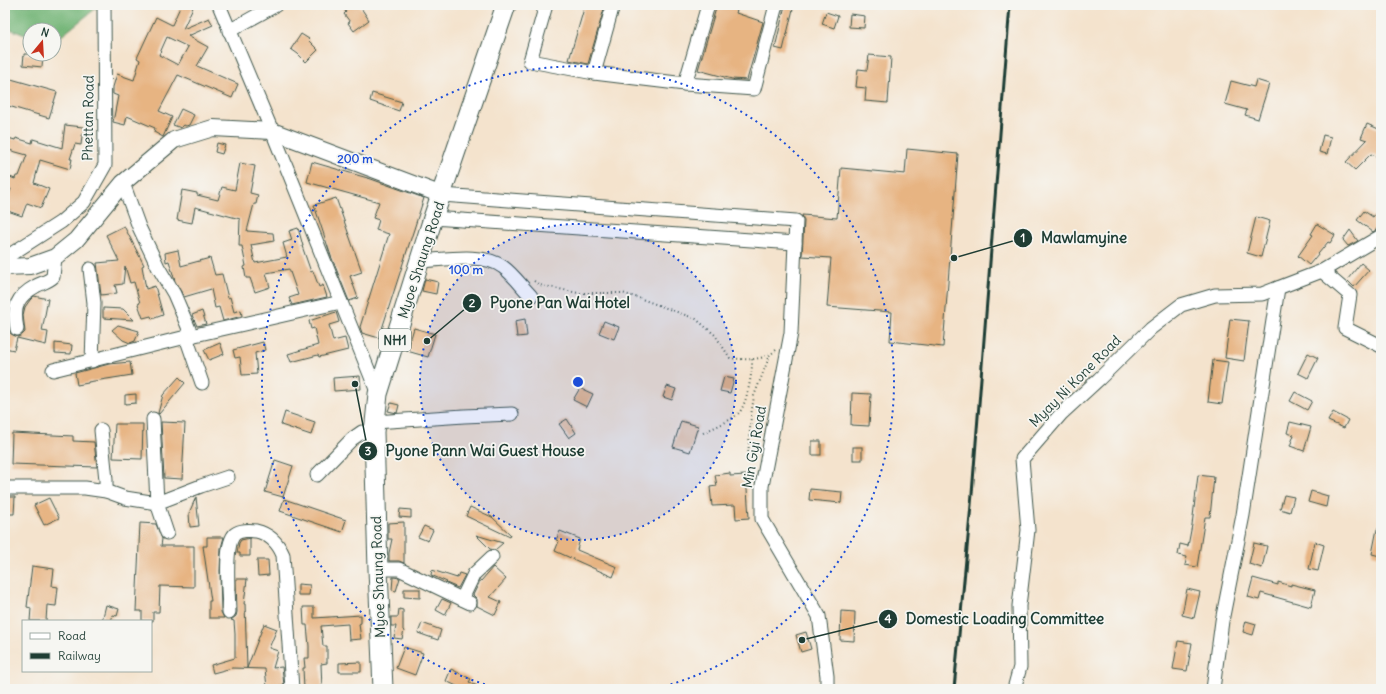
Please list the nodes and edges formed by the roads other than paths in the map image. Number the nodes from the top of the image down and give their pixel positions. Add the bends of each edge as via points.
1 (104, 5) edge
2 (219, 5) edge
3 (276, 5) edge
4 (506, 5) edge
5 (546, 5) edge
6 (613, 5) edge
7 (708, 5) edge
8 (776, 5) edge
9 (229, 31) junction
10 (594, 73) junction
11 (685, 84) junction
12 (272, 131) junction
13 (123, 183) junction
14 (442, 195) junction
15 (433, 218) junction
16 (1381, 236) edge
17 (795, 243) junction
18 (55, 256) junction
19 (5, 258) edge
20 (420, 261) junction
21 (5, 267) edge
22 (90, 269) dead end
23 (1322, 271) junction
24 (1278, 288) junction
25 (531, 296) dead end
26 (341, 302) junction
27 (17, 329) dead end
28 (189, 337) junction
29 (1381, 346) edge
30 (92, 361) junction
31 (53, 370) dead end
32 (202, 383) dead end
33 (378, 394) junction
34 (512, 414) dead end
35 (153, 419) dead end
36 (375, 427) junction
37 (101, 430) dead end
38 (317, 475) dead end
39 (228, 477) dead end
40 (5, 488) edge
41 (106, 491) junction
42 (157, 503) junction
43 (167, 533) dead end
44 (492, 557) dead end
45 (378, 569) junction
46 (229, 612) dead end
47 (292, 689) edge
48 (383, 689) edge
49 (827, 689) edge
50 (1014, 689) edge
51 (1213, 689) edge

1 - 19 street, Phettan Road via 105,165 84,202 61,222
2 - 9 street
3 - 9 street
4 - 14 highway, Myoe Shaung Road / NH1
5 - 10 street via 530,61
6 - 10 street
7 - 11 street
8 - 11 street via 754,89
9 - 12 street
10 - 11 street
12 - 13 main road via 213,128 174,140
12 - 14 main road
12 - 26 street
13 - 18 main road via 76,240
13 - 28 street via 139,227 174,294
14 - 15 highway, Myoe Shaung Road / NH1
14 - 17 street, Min Gyi Road via 796,220
15 - 17 street
15 - 20 highway, Myoe Shaung Road / NH1
16 - 23 street, Myay Ni Kone Road
17 - 49 street, Min Gyi Road via 791,333 762,486 762,519 819,616 828,676
18 - 21 main road via 30,266
18 - 27 street via 53,276 27,292 17,302
20 - 25 street via 472,258 490,260 503,267
20 - 33 highway, Myoe Shaung Road / NH1
22 - 30 street via 94,303
23 - 24 street, Myay Ni Kone Road
23 - 29 street via 1350,295 1345,328
24 - 50 street, Myay Ni Kone Road via 1262,294 1215,295 1181,304 1151,328 1061,414 1022,459 1028,530 1019,606 1020,667
24 - 51 street
26 - 28 street
26 - 33 street
28 - 30 street
28 - 32 street
30 - 31 street
33 - 36 highway, Myoe Shaung Road / NH1
34 - 36 street via 464,416
35 - 42 street
36 - 38 street via 352,439
36 - 45 highway, Myoe Shaung Road / NH1
37 - 41 street
39 - 42 street
40 - 41 street via 85,488
41 - 42 street via 125,498
42 - 43 street
44 - 45 street via 474,574 466,601 399,569
45 - 48 highway, Myoe Shaung Road / NH1
46 - 47 street via 228,563 232,540 239,532 256,531 275,542 283,554

